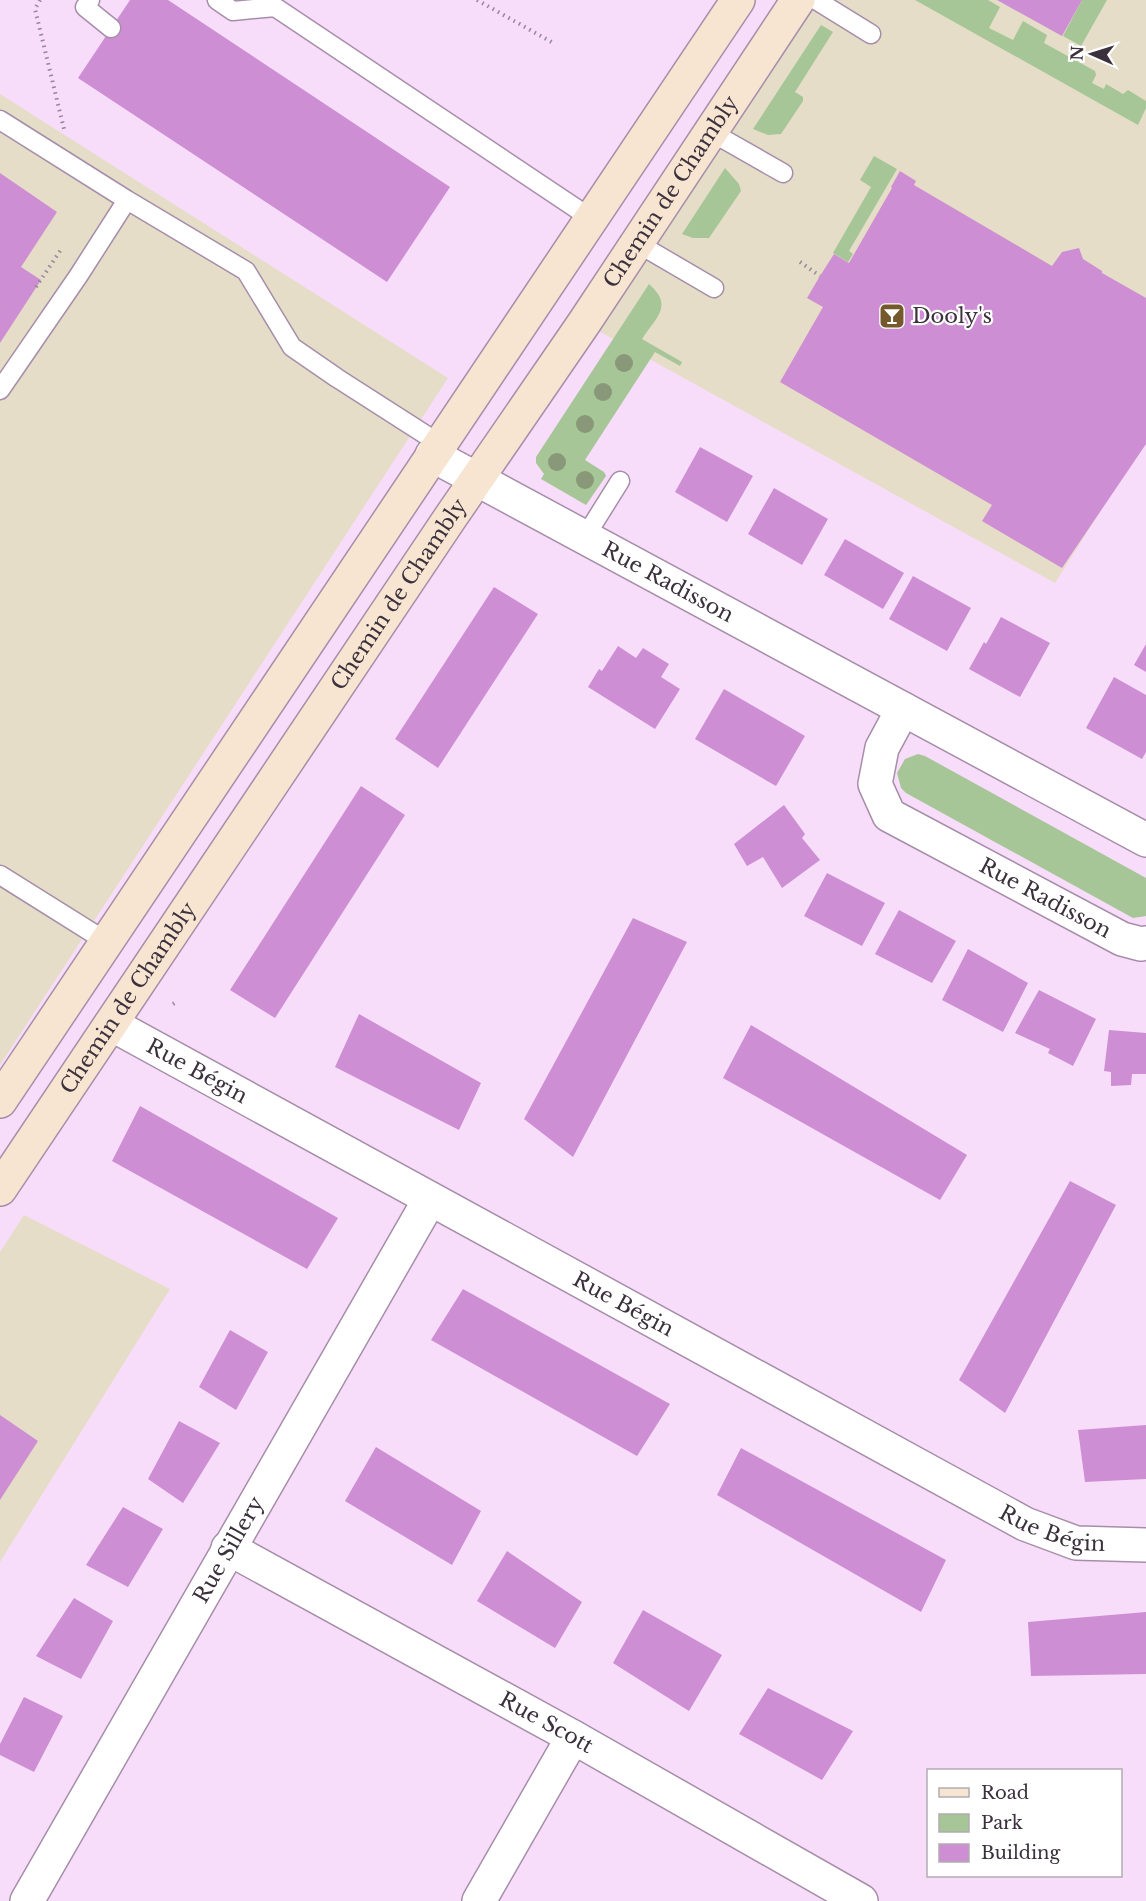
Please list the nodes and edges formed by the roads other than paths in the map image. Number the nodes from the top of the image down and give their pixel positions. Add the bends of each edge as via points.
1 (90, 0) edge
2 (217, 0) edge
3 (738, 0) edge
4 (798, 0) edge
5 (816, 0) edge
6 (277, 4) edge
7 (111, 28) dead end
8 (871, 34) dead end
9 (0, 120) edge
10 (711, 132) junction
11 (783, 173) dead end
12 (127, 200) junction
13 (592, 219) junction
14 (637, 243) junction
15 (714, 288) dead end
16 (0, 390) edge
17 (436, 449) junction
18 (477, 479) junction
19 (620, 481) dead end
20 (585, 537) junction
21 (903, 709) junction
22 (1146, 840) edge
23 (0, 875) edge
24 (107, 942) junction
25 (1146, 943) edge
26 (111, 1024) junction
27 (0, 1101) edge
28 (0, 1189) edge
29 (430, 1199) junction
30 (1146, 1545) edge
31 (228, 1548) junction
32 (573, 1737) junction
33 (27, 1901) edge
34 (479, 1901) edge
35 (861, 1901) edge

1 - 7 lane via 85,7
2 - 6 lane via 233,11
3 - 13 main road
4 - 10 main road, Chemin de Chambly
5 - 8 lane
6 - 13 lane
9 - 12 lane
10 - 11 lane
10 - 14 main road, Chemin de Chambly
12 - 16 lane
12 - 17 lane via 246,271 292,347
13 - 17 main road
14 - 15 lane
14 - 18 main road, Chemin de Chambly
17 - 18 street, Rue Radisson
17 - 24 main road
18 - 20 street, Rue Radisson
18 - 26 main road, Chemin de Chambly
19 - 20 lane
20 - 21 street, Rue Radisson
21 - 22 street, Rue Radisson
21 - 25 street, Rue Radisson via 882,748 875,784 889,815 1122,939
23 - 24 lane
24 - 27 main road
26 - 28 main road, Chemin de Chambly
26 - 29 street, Rue Bégin
29 - 30 street, Rue Bégin via 1025,1524 1076,1543
29 - 31 street, Rue Sillery
31 - 32 street, Rue Scott
31 - 33 street, Rue Sillery
32 - 34 street
32 - 35 street, Rue Scott

